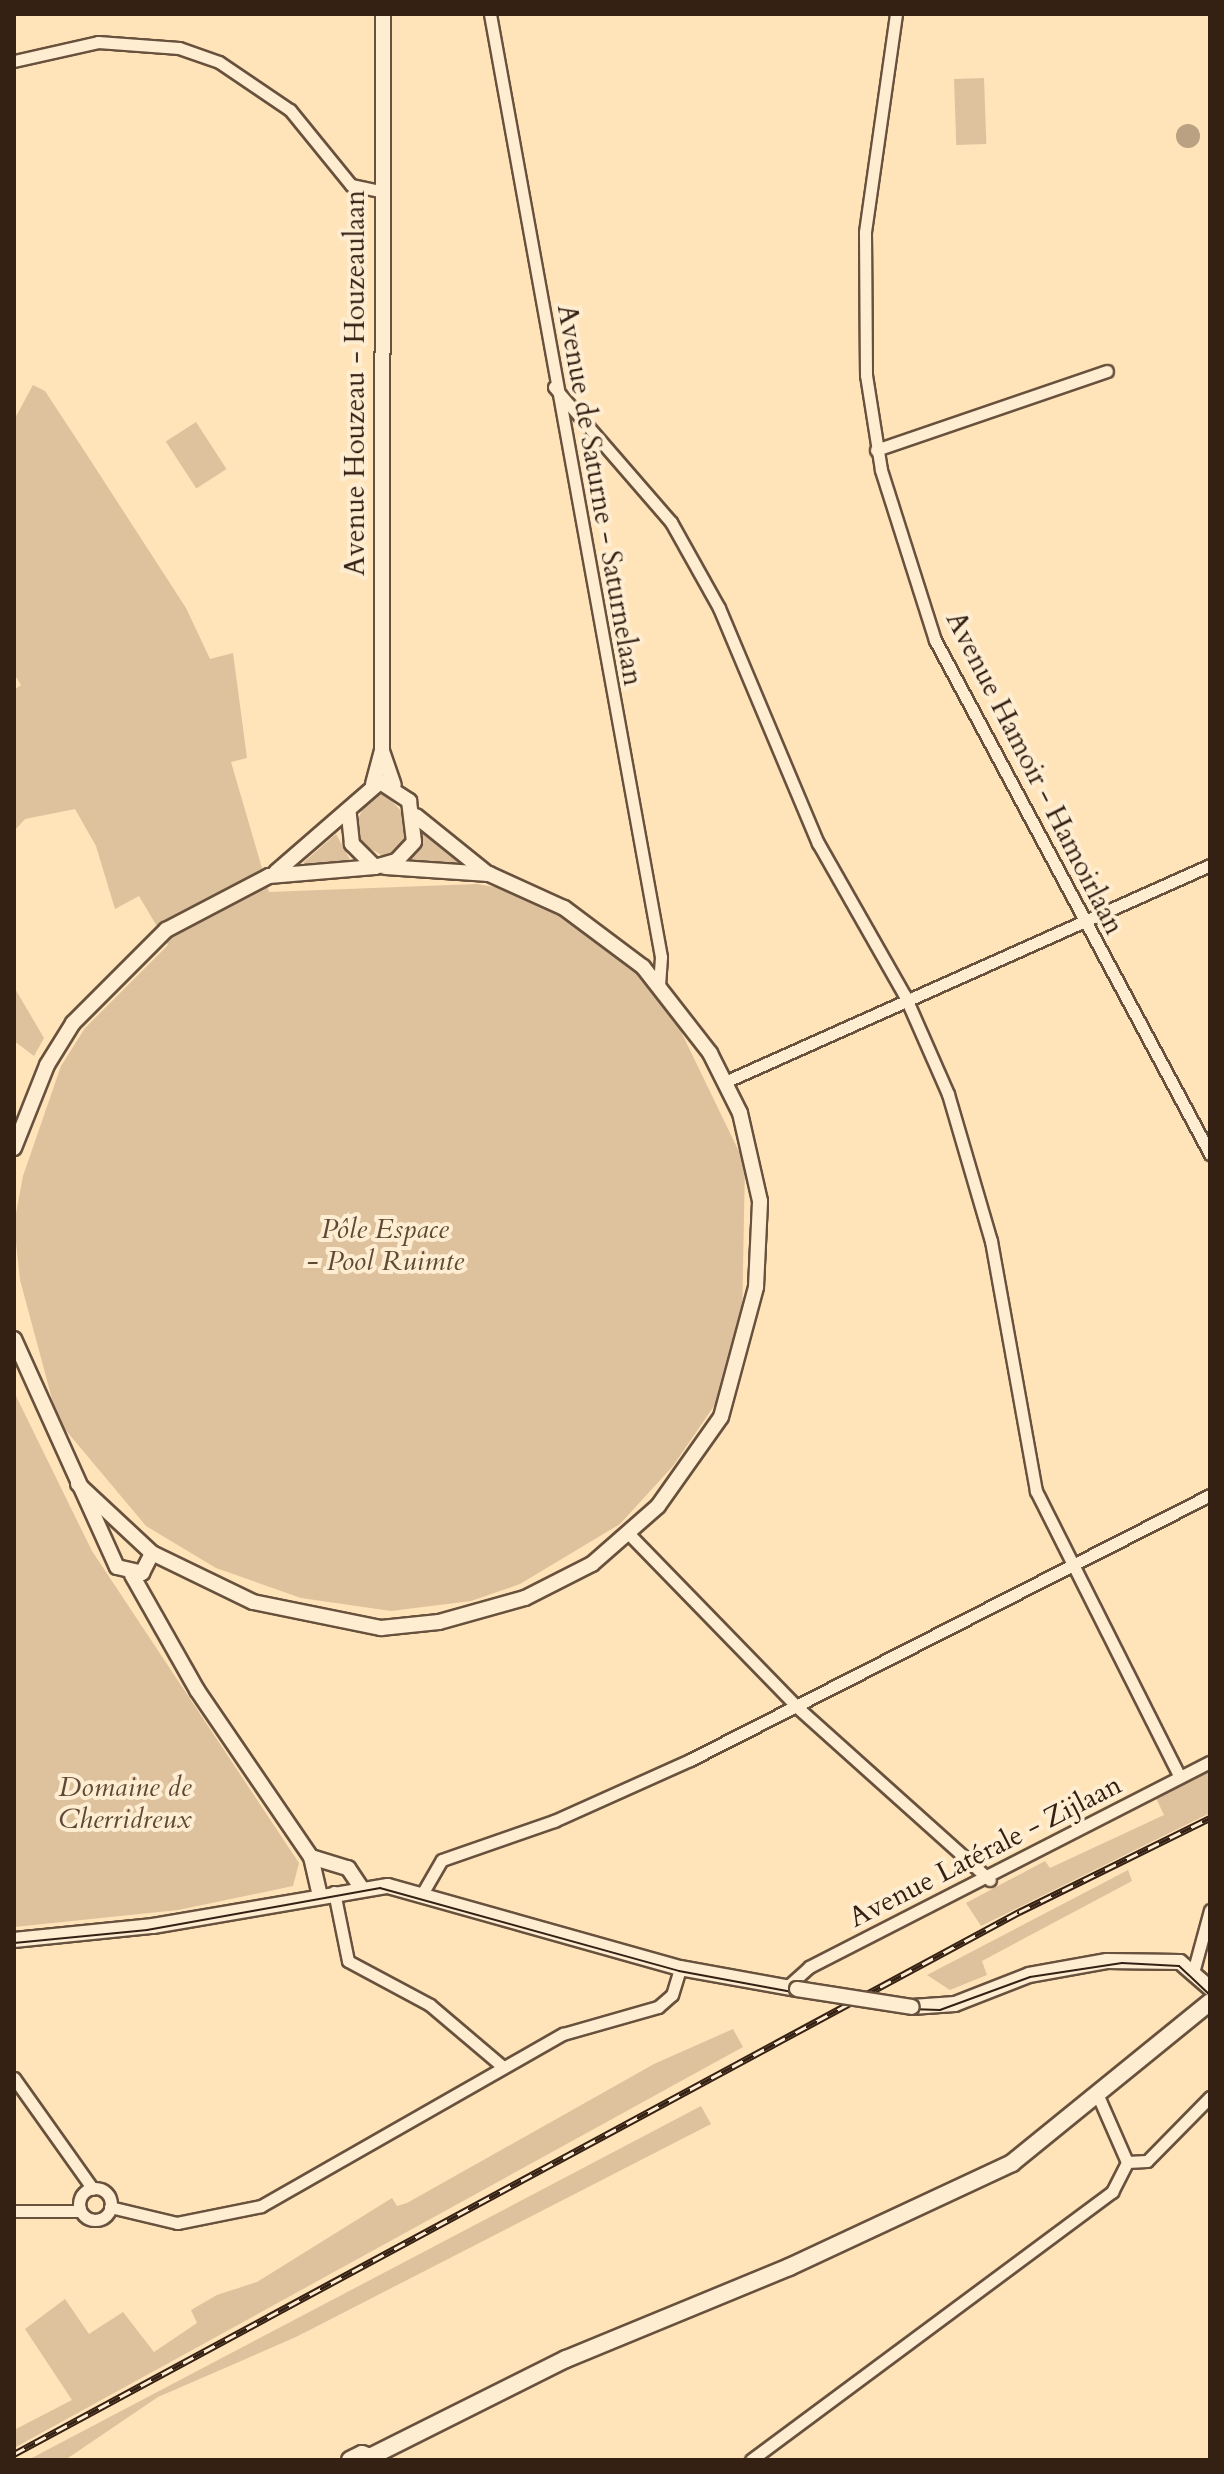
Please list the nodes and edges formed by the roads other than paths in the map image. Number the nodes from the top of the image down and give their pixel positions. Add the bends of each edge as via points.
1 (383, 14) edge
2 (490, 14) edge
3 (896, 14) edge
4 (14, 61) edge
5 (380, 191) junction
6 (1107, 371) dead end
7 (554, 387) junction
8 (876, 450) junction
9 (382, 751) junction
10 (373, 784) junction
11 (394, 785) junction
12 (349, 814) junction
13 (416, 816) junction
14 (1210, 865) edge
15 (380, 867) junction
16 (489, 874) junction
17 (269, 876) junction
18 (1085, 920) junction
19 (659, 984) junction
20 (905, 996) junction
21 (727, 1081) junction
22 (14, 1148) edge
23 (1210, 1154) edge
24 (14, 1339) edge
25 (78, 1484) junction
26 (1210, 1495) edge
27 (630, 1535) junction
28 (133, 1536) junction
29 (152, 1553) junction
30 (114, 1556) junction
31 (1072, 1566) junction
32 (132, 1575) junction
33 (797, 1707) junction
34 (1210, 1762) edge
35 (1180, 1777) junction
36 (311, 1857) junction
37 (990, 1880) junction
38 (361, 1887) junction
39 (327, 1894) junction
40 (422, 1894) junction
41 (1210, 1910) edge
42 (14, 1940) edge
43 (680, 1968) junction
44 (1194, 1969) junction
45 (792, 1988) junction
46 (1210, 1988) edge
47 (1210, 2002) edge
48 (502, 2066) junction
49 (14, 2078) edge
50 (1098, 2096) junction
51 (1210, 2097) edge
52 (1127, 2162) junction
53 (93, 2189) junction
54 (79, 2204) junction
55 (110, 2207) junction
56 (14, 2211) edge
57 (399, 2443) junction
58 (375, 2458) edge
59 (350, 2460) edge
60 (392, 2460) edge
61 (751, 2460) edge

1 - 5 street, Avenue Houzeau - Houzeaulaan
2 - 7 street, Avenue de Saturne - Saturnelaan
3 - 8 street, Avenue Hamoir - Hamoirlaan via 865,232 866,375
4 - 5 street via 98,42 179,48 219,62 290,110 351,185
5 - 9 street, Avenue Houzeau - Houzeaulaan
6 - 8 street
7 - 19 street, Avenue de Saturne - Saturnelaan via 661,957
7 - 20 street via 671,522 719,608 818,843
8 - 18 street, Avenue Hamoir - Hamoirlaan via 935,640
9 - 10 street, Avenue Houzeau - Houzeaulaan
9 - 11 street, Avenue Houzeau - Houzeaulaan
10 - 11 street
10 - 12 street
11 - 13 street
12 - 15 street via 352,844
12 - 17 street
13 - 15 street via 409,851
13 - 16 street
14 - 18 street
15 - 16 street
15 - 17 street
16 - 19 street via 564,908
17 - 22 street via 166,930 109,983 51,1057
18 - 20 street
18 - 23 street, Avenue Hamoir - Hamoirlaan
19 - 21 street
20 - 21 street
20 - 31 street via 948,1094 991,1241 1036,1491
21 - 27 street via 755,1159 760,1201 748,1335 707,1442
24 - 25 street
25 - 28 street
25 - 30 street
26 - 31 street
27 - 29 street via 525,1598 439,1622 381,1628 253,1602
27 - 33 street
28 - 29 street
28 - 30 street
29 - 32 street via 146,1570
30 - 32 street
31 - 33 street
31 - 35 street
32 - 36 street via 197,1690
33 - 37 street
33 - 40 street via 554,1821 442,1860
34 - 35 street, Avenue Latérale - Zijlaan
35 - 37 street, Avenue Latérale - Zijlaan
36 - 38 street via 348,1868
36 - 39 street
37 - 45 street, Avenue Latérale - Zijlaan via 809,1967
38 - 39 street
38 - 40 street
39 - 42 street via 167,1924
39 - 48 street via 348,1961 443,2015
40 - 43 street
41 - 44 street
43 - 45 street
43 - 48 street via 672,1995 658,2007 563,2034
44 - 45 street, bridge via 1162,1959 1083,1963 955,2004 912,2007
44 - 46 street
47 - 50 main road
48 - 55 street via 243,2213 177,2223
49 - 53 street
50 - 52 street
50 - 57 main road via 973,2184 566,2359
51 - 52 street via 1147,2161
52 - 61 street via 1112,2192
53 - 54 street
53 - 55 street via 108,2195
54 - 55 street via 96,2220
54 - 56 street via 80,2211
57 - 58 main road
57 - 60 main road
58 - 59 main road

